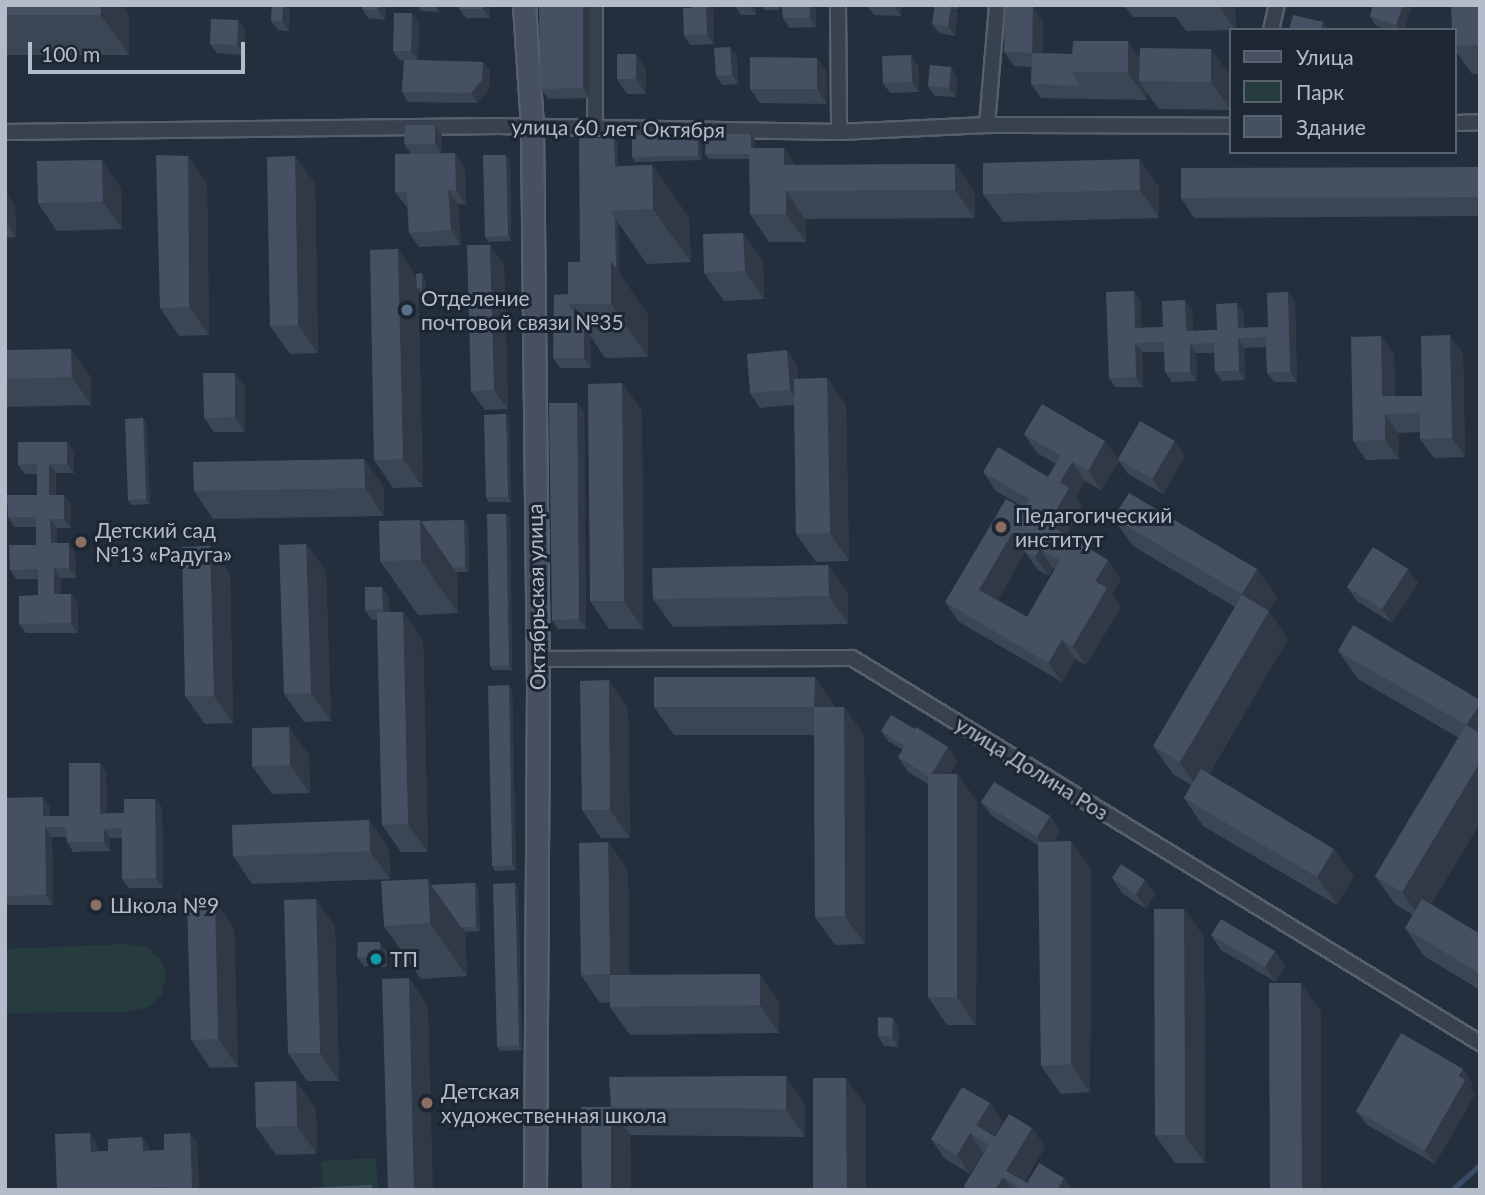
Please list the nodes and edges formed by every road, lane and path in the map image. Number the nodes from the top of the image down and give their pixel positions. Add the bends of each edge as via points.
1 (524, 5) edge
2 (594, 5) edge
3 (838, 5) edge
4 (997, 5) edge
5 (1277, 5) edge
6 (1271, 28) edge
7 (1457, 122) edge
8 (1480, 122) edge
9 (987, 125) junction
10 (1230, 126) edge
11 (532, 127) junction
12 (595, 128) junction
13 (5, 132) edge
14 (839, 132) junction
15 (537, 659) junction
16 (1480, 1043) edge
17 (535, 1190) edge

1 - 11 main road, Октябрьская улица
2 - 12 street
3 - 14 street
4 - 9 street
5 - 6 street
7 - 8 street
9 - 10 street, улица 60 лет Октября
9 - 14 street, улица 60 лет Октября
11 - 12 street, улица 60 лет Октября
11 - 13 street, улица 60 лет Октября
11 - 15 main road, Октябрьская улица
12 - 14 street, улица 60 лет Октября
15 - 16 street, улица Долина Роз via 852,658
15 - 17 main road, Октябрьская улица

